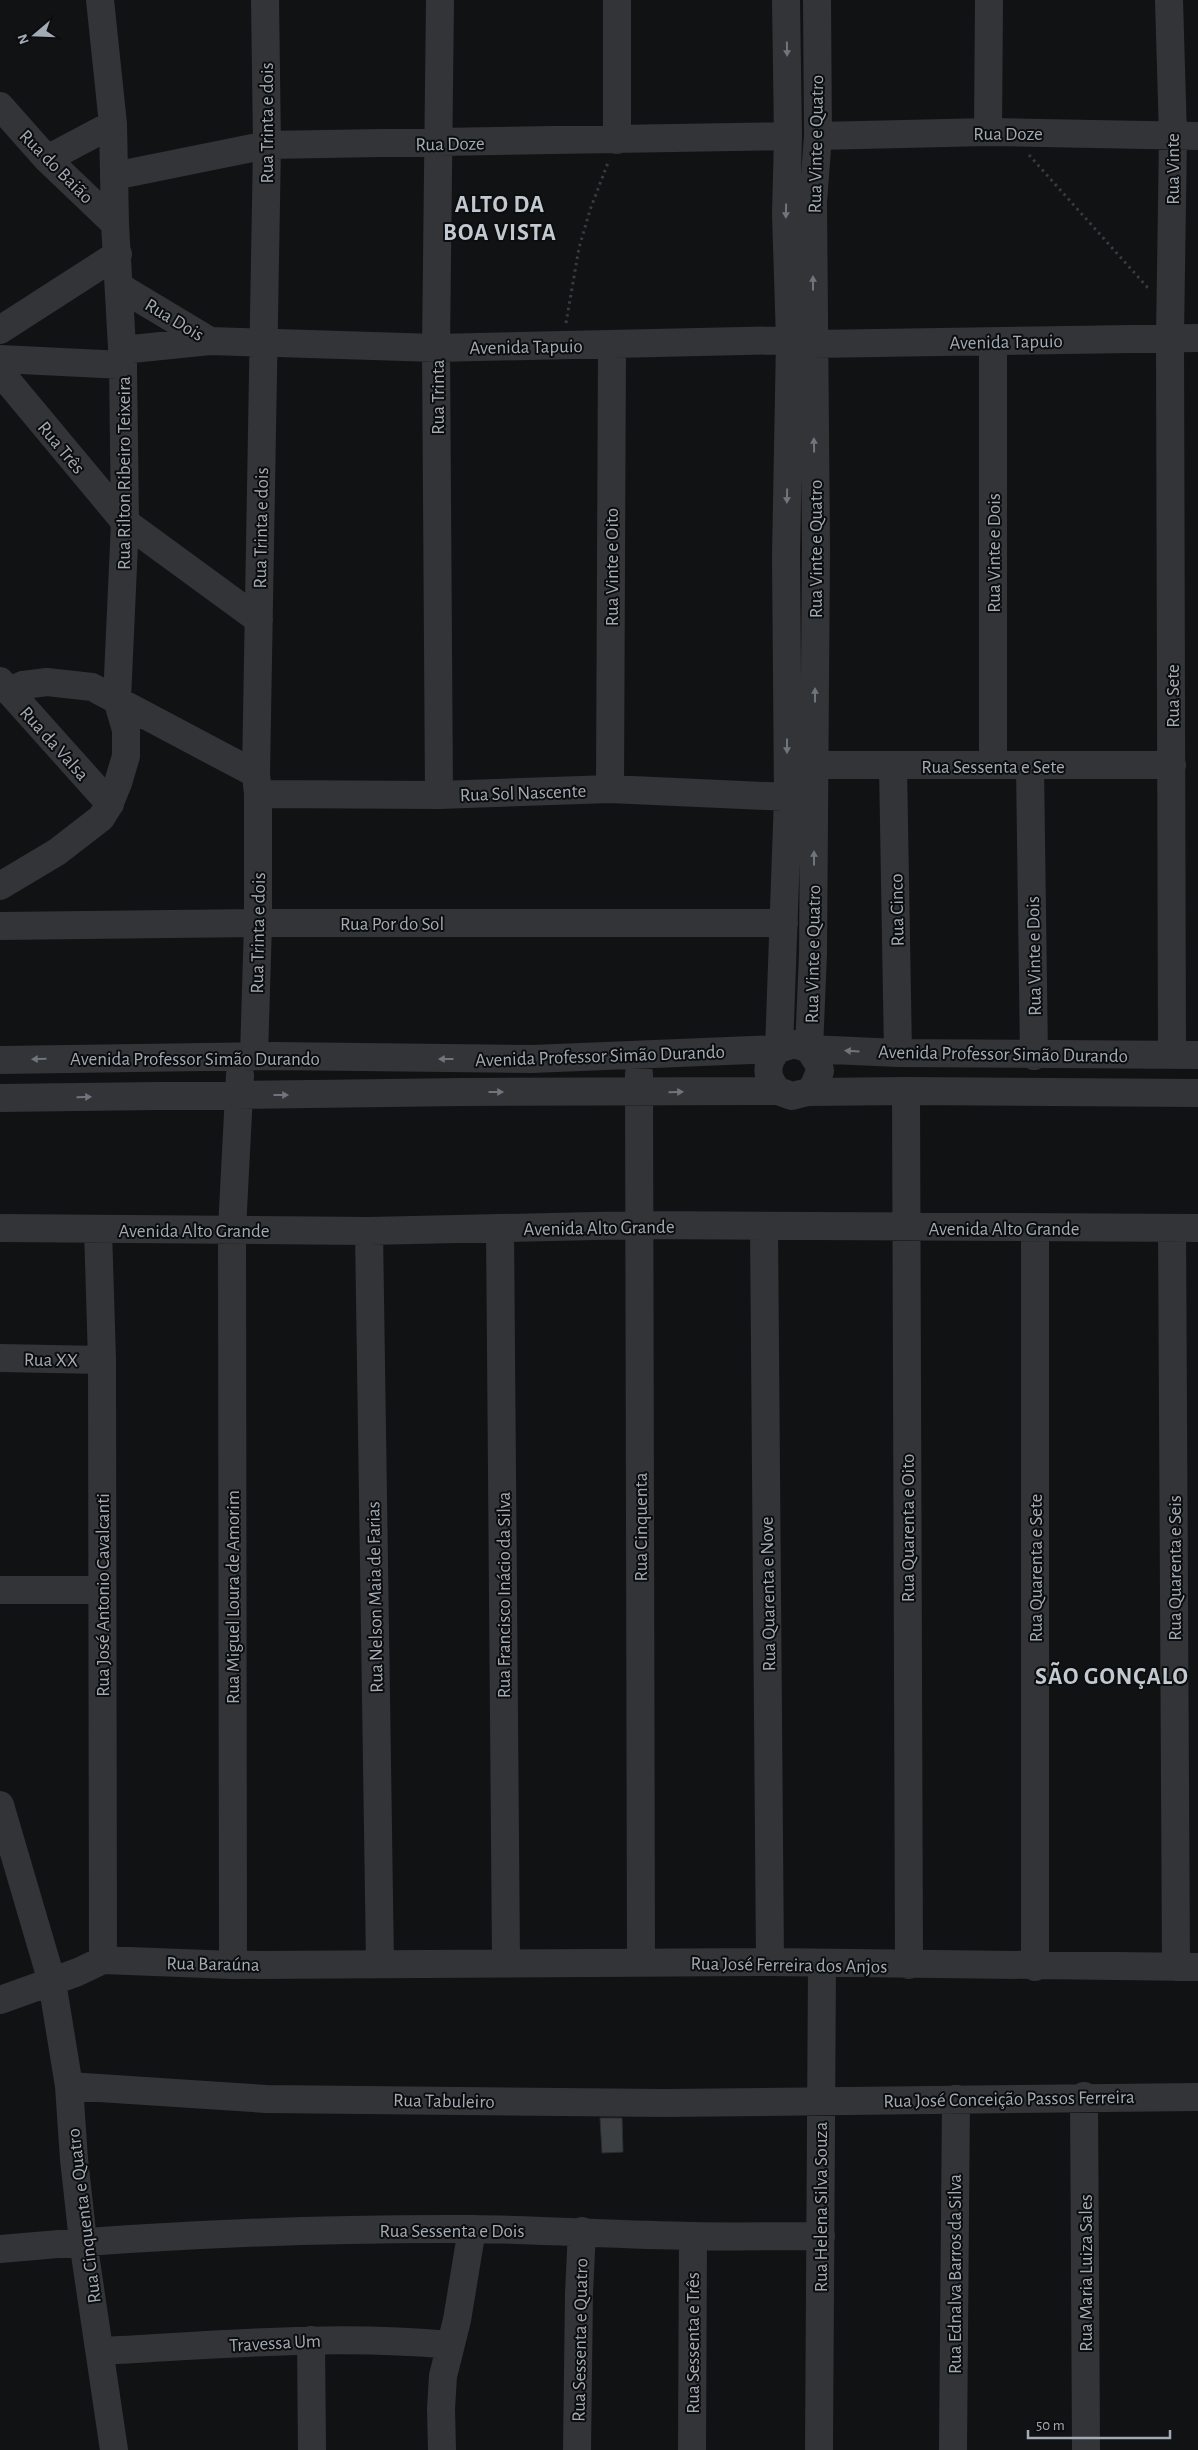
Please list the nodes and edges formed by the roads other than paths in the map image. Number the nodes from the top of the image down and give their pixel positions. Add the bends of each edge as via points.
1 (100, 0) edge
2 (266, 0) edge
3 (440, 0) edge
4 (617, 0) edge
5 (786, 0) edge
6 (817, 0) edge
7 (989, 0) edge
8 (1169, 0) edge
9 (0, 106) edge
10 (113, 124) junction
11 (995, 132) junction
12 (788, 136) junction
13 (818, 136) junction
14 (1185, 136) edge
15 (616, 140) junction
16 (440, 143) junction
17 (266, 145) junction
18 (47, 159) junction
19 (114, 176) junction
20 (115, 224) junction
21 (118, 254) junction
22 (120, 286) junction
23 (1170, 325) junction
24 (0, 330) edge
25 (1198, 338) edge
26 (210, 341) junction
27 (802, 342) junction
28 (993, 342) junction
29 (263, 343) junction
30 (612, 345) junction
31 (436, 348) junction
32 (123, 357) junction
33 (0, 359) edge
34 (0, 372) edge
35 (801, 380) junction
36 (125, 522) junction
37 (259, 620) junction
38 (4, 686) edge
39 (117, 700) junction
40 (993, 764) junction
41 (814, 765) junction
42 (1172, 765) junction
43 (894, 766) junction
44 (1030, 766) junction
45 (257, 784) junction
46 (610, 789) junction
47 (439, 795) junction
48 (788, 797) junction
49 (110, 804) junction
50 (0, 886) edge
51 (258, 923) junction
52 (784, 923) junction
53 (0, 926) edge
54 (782, 954) junction
55 (813, 954) junction
56 (779, 1049) junction
57 (809, 1049) junction
58 (674, 1054) junction
59 (898, 1054) junction
60 (1185, 1054) edge
61 (248, 1056) junction
62 (1034, 1056) junction
63 (0, 1060) edge
64 (778, 1091) junction
65 (906, 1091) junction
66 (639, 1092) junction
67 (808, 1092) junction
68 (1198, 1093) edge
69 (238, 1094) junction
70 (0, 1098) edge
71 (639, 1225) junction
72 (764, 1226) junction
73 (0, 1228) edge
74 (500, 1228) junction
75 (905, 1228) junction
76 (1185, 1228) edge
77 (98, 1229) junction
78 (232, 1229) junction
79 (1035, 1229) junction
80 (369, 1231) junction
81 (0, 1358) edge
82 (102, 1360) junction
83 (0, 1590) edge
84 (102, 1590) junction
85 (0, 1804) edge
86 (103, 1960) junction
87 (506, 1962) junction
88 (641, 1962) junction
89 (770, 1962) junction
90 (380, 1963) junction
91 (822, 1964) junction
92 (233, 1965) junction
93 (909, 1965) junction
94 (1035, 1967) junction
95 (1187, 1967) edge
96 (52, 1982) junction
97 (0, 2000) edge
98 (69, 2086) junction
99 (1084, 2096) junction
100 (1198, 2097) edge
101 (956, 2099) junction
102 (820, 2101) junction
103 (472, 2229) junction
104 (582, 2231) junction
105 (693, 2236) junction
106 (821, 2236) junction
107 (83, 2241) junction
108 (0, 2249) edge
109 (312, 2340) junction
110 (450, 2345) junction
111 (101, 2352) junction
112 (114, 2450) edge
113 (312, 2450) edge
114 (442, 2450) edge
115 (577, 2450) edge
116 (692, 2450) edge
117 (819, 2450) edge
118 (953, 2450) edge
119 (1086, 2450) edge

1 - 10 street, Rua Rilton Ribeiro Teixeira
2 - 17 street, Rua Trinta e dois
3 - 16 street, Rua Trinta
4 - 15 street
5 -> 12 street, Rua Vinte e Quatro
6 - 13 street, Rua Vinte e Quatro
7 - 11 street
8 - 14 street, Rua Vinte
9 - 18 street, Rua do Baião
10 - 18 street
10 - 19 street, Rua Rilton Ribeiro Teixeira
11 - 13 street, Rua Doze
11 - 14 street, Rua Doze
12 - 15 street, Rua Doze
12 -> 27 street, Rua Vinte e Quatro via 786,214
27 -> 13 street, Rua Vinte e Quatro
14 - 23 street, Rua Vinte
15 - 16 street, Rua Doze
16 - 17 street, Rua Doze
16 - 31 street, Rua Trinta
17 - 19 street, Rua Doze
17 - 29 street, Rua Trinta e dois
18 - 20 street, Rua do Baião
19 - 20 street, Rua Rilton Ribeiro Teixeira
20 - 21 street, Rua Rilton Ribeiro Teixeira
21 - 22 street, Rua Rilton Ribeiro Teixeira
21 - 24 street
22 - 26 street, Rua Dois
22 - 32 street, Rua Rilton Ribeiro Teixeira
23 - 25 street, Avenida Tapuio
23 - 28 street, Avenida Tapuio
23 - 42 street, Rua Sete
26 - 29 street, Rua Dois
26 - 32 street
27 - 28 street, Avenida Tapuio
27 - 30 street, Avenida Tapuio
27 - 35 street, Rua Vinte e Quatro
28 - 40 street, Rua Vinte e Dois
29 - 31 street, Avenida Tapuio
29 - 37 street, Rua Trinta e dois
30 - 31 street, Avenida Tapuio
30 - 46 street, Rua Vinte e Oito
31 - 47 street, Rua Trinta
32 - 33 street
32 - 36 street, Rua Rilton Ribeiro Teixeira
34 - 36 street, Rua Três
41 -> 35 street, Rua Vinte e Quatro
35 -> 48 street, Rua Vinte e Quatro via 786,556
36 - 37 street, Rua Três
36 - 39 street, Rua Rilton Ribeiro Teixeira
37 - 45 street, Rua Trinta e dois
38 - 39 street via 78,684 92,687
38 - 49 street, Rua da Valsa
39 - 45 street
39 - 49 street, Rua Rilton Ribeiro Teixeira via 126,730 126,756
40 - 43 street, Rua Sessenta e Sete
40 - 44 street, Rua Sessenta e Sete
41 - 43 street, Rua Sessenta e Sete
55 -> 41 street, Rua Vinte e Quatro
42 - 44 street, Rua Sessenta e Sete
42 - 60 street, Rua Sete
43 - 59 street, Rua Cinco
44 - 62 street, Rua Vinte e Dois
45 - 47 street, Rua Sol Nascente
45 - 51 street, Rua Trinta e dois
46 - 47 street, Rua Sol Nascente
46 - 48 street, Rua Sol Nascente
48 - 52 street, Rua Vinte e Quatro
49 - 50 street, Rua Rilton Ribeiro Teixeira via 101,818 72,842
51 - 52 street, Rua Por do Sol
51 - 53 street, Rua Por do Sol
51 - 61 street, Rua Trinta e dois
52 - 54 street, Rua Vinte e Quatro
54 - 55 street
54 - 56 street, Rua Vinte e Quatro
55 - 57 street, Rua Vinte e Quatro
56 - 57 street, Avenida Professor Simão Durando via 794,1044
56 - 58 street, Avenida Professor Simão Durando
56 - 64 street, Rua Vinte e Quatro via 769,1062 768,1070 772,1085
59 -> 57 street, Avenida Professor Simão Durando
57 - 67 street, Rua Vinte e Quatro via 820,1071
58 -> 61 street, Avenida Professor Simão Durando via 532,1059
58 - 66 street, Rua Cinquenta via 657,1058 642,1068
59 - 62 street, Avenida Professor Simão Durando
60 - 62 street, Avenida Professor Simão Durando
61 -> 63 street, Avenida Professor Simão Durando
61 - 69 street, Rua Trinta e dois
66 -> 64 street, Avenida Professor Simão Durando
64 - 67 street, Avenida Professor Simão Durando via 792,1096
65 - 67 street, Avenida Professor Simão Durando
65 - 68 street, Avenida Professor Simão Durando
65 - 75 street, Rua Quarenta e Oito
69 -> 66 street, Avenida Professor Simão Durando
66 - 71 street, Rua Cinquenta
70 -> 69 street, Avenida Professor Simão Durando
69 - 78 street, Rua Miguel Loura de Amorim
71 - 72 street, Avenida Alto Grande
71 - 74 street, Avenida Alto Grande
71 - 88 street, Rua Cinquenta
72 - 75 street, Avenida Alto Grande
72 - 89 street, Rua Quarenta e Nove
73 - 77 street, Avenida Alto Grande
74 - 80 street, Avenida Alto Grande
74 - 87 street, Rua Francisco Inácio da Silva
75 - 79 street, Avenida Alto Grande
75 - 93 street, Rua Quarenta e Oito
76 - 79 street, Avenida Alto Grande
76 - 95 street, Rua Quarenta e Seis
77 - 78 street, Avenida Alto Grande
77 - 82 street, Rua José Antonio Cavalcanti
78 - 80 street, Avenida Alto Grande
78 - 92 street, Rua Miguel Loura de Amorim
79 - 94 street, Rua Quarenta e Sete
80 - 90 street, Rua Nelson Maia de Farias
81 - 82 street, Rua XX
82 - 84 street, Rua José Antonio Cavalcanti
83 - 84 street
84 - 86 street, Rua José Antonio Cavalcanti
85 - 96 street, Rua Cinquenta e Quatro
86 - 92 street, Rua Baraúna
86 - 96 street, Rua Baraúna
87 - 88 street, Rua José Ferreira dos Anjos
87 - 90 street, Rua José Ferreira dos Anjos
88 - 89 street, Rua José Ferreira dos Anjos
89 - 91 street, Rua José Ferreira dos Anjos
90 - 92 street, Rua Baraúna
91 - 93 street, Rua José Ferreira dos Anjos
91 - 102 street, Rua Helena Silva Souza
93 - 94 street, Rua José Ferreira dos Anjos
94 - 95 street, Rua José Ferreira dos Anjos
96 - 97 street, Rua Baraúna
96 - 98 street, Rua Cinquenta e Quatro
98 - 102 street, Rua Tabuleiro via 266,2099 665,2103
98 - 107 street, Rua Cinquenta e Quatro
99 - 100 street, Rua José Conceição Passos Ferreira
99 - 101 street, Rua José Conceição Passos Ferreira
99 - 119 street, Rua Maria Luiza Sales
101 - 102 street, Rua José Conceição Passos Ferreira
101 - 118 street, Rua Ednalva Barros da Silva
102 - 106 street, Rua Helena Silva Souza
103 - 104 street, Rua Sessenta e Dois
103 - 107 street, Rua Sessenta e Dois via 292,2231
103 - 110 street
104 - 105 street, Rua Sessenta e Dois
104 - 115 street, Rua Sessenta e Quatro
105 - 106 street, Rua Sessenta e Dois
105 - 116 street, Rua Sessenta e Três
106 - 117 street, Rua Helena Silva Souza
107 - 108 street, Rua Sessenta e Dois
107 - 111 street, Rua Cinquenta e Quatro
109 - 110 street, Travessa Um via 405,2340
109 - 111 street, Travessa Um
109 - 113 street
110 - 114 street via 443,2376
111 - 112 street, Rua Cinquenta e Quatro

